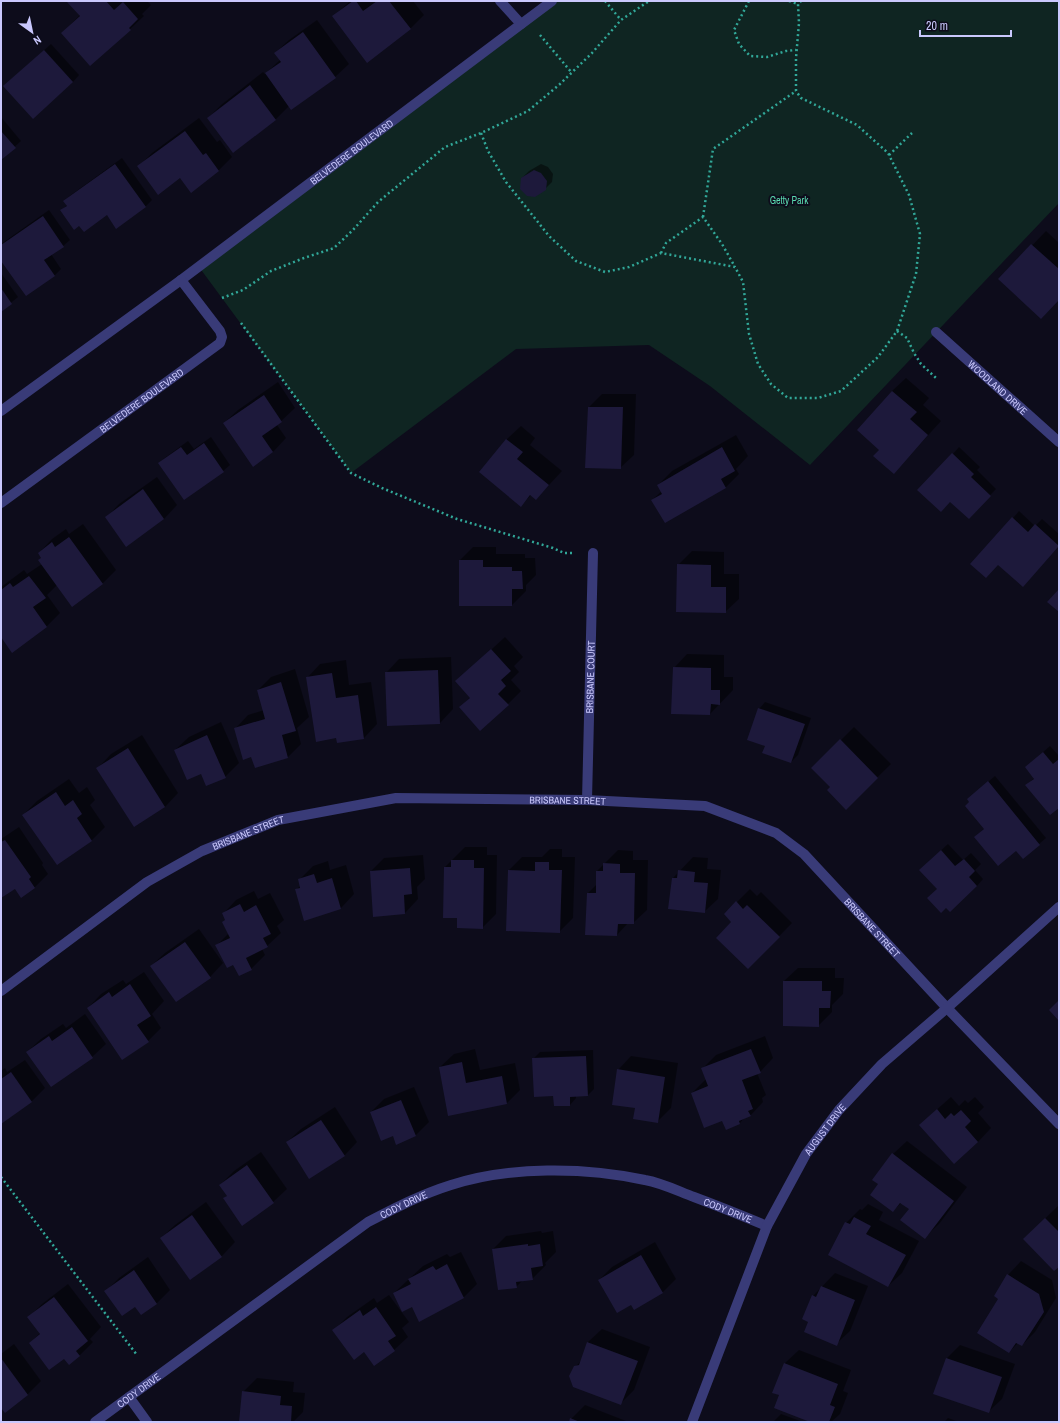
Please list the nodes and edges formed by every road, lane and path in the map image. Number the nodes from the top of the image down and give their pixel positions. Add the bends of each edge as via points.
1 (500, 1) edge
2 (552, 1) edge
3 (605, 1) edge
4 (649, 1) edge
5 (749, 1) edge
6 (789, 1) edge
7 (801, 1) edge
8 (798, 4) junction
9 (621, 20) junction
10 (521, 24) junction
11 (538, 34) dead end
12 (796, 50) junction
13 (572, 73) junction
14 (796, 92) junction
15 (481, 133) junction
16 (912, 133) dead end
17 (889, 155) junction
18 (703, 217) junction
19 (661, 253) junction
20 (735, 267) junction
21 (181, 280) junction
22 (216, 296) dead end
23 (237, 317) dead end
24 (897, 331) junction
25 (936, 332) dead end
26 (936, 378) dead end
27 (1, 411) edge
28 (1059, 442) edge
29 (1, 503) edge
30 (594, 553) joint
31 (587, 800) junction
32 (1059, 907) edge
33 (1, 990) edge
34 (946, 1008) junction
35 (1059, 1124) edge
36 (1, 1177) edge
37 (767, 1226) junction
38 (137, 1355) dead end
39 (129, 1397) junction
40 (95, 1422) edge
41 (147, 1422) edge
42 (692, 1422) edge

1 - 10 street
2 - 10 street, BELVEDERE BOULEVARD
3 - 9 path
4 - 9 path
5 - 12 path via 734,30 739,44 750,56 767,57
6 - 8 path
7 - 8 path
8 - 12 path
9 - 13 path
10 - 21 street, BELVEDERE BOULEVARD
11 - 13 path
12 - 14 path
13 - 15 path via 528,111
14 - 17 path via 801,98 857,125
14 - 18 path via 713,149
15 - 19 path via 506,182 549,236 576,261 605,272 628,267
15 - 22 path via 445,147 378,202 354,230 334,248 271,271 243,290 223,299
16 - 17 path
17 - 24 path via 909,195 920,234 916,274
18 - 19 path via 666,243
18 - 20 path
19 - 20 path
20 - 24 path via 743,282 749,334 758,364 771,384 788,398 818,398 841,391 878,357
21 - 27 street, BELVEDERE BOULEVARD
21 - 29 street, BELVEDERE BOULEVARD via 220,331 220,343
23 - 30 path via 351,473 457,519 564,553
24 - 26 path via 908,338 921,364
25 - 28 street, WOODLAND DRIVE
30 - 31 street, BRISBANE COURT
31 - 33 street, BRISBANE STREET via 396,798 278,820 202,851 147,882
31 - 34 street, BRISBANE STREET via 705,806 776,833 804,854
32 - 34 street, AUGUST DRIVE
34 - 35 street, BRISBANE STREET
34 - 37 street, AUGUST DRIVE via 882,1064 839,1110 806,1154
36 - 38 path
37 - 39 street, CODY DRIVE via 672,1188 611,1174 524,1171 490,1175 451,1185 412,1200 368,1222
37 - 42 street, AUGUST DRIVE
39 - 40 street, CODY DRIVE
39 - 41 street

